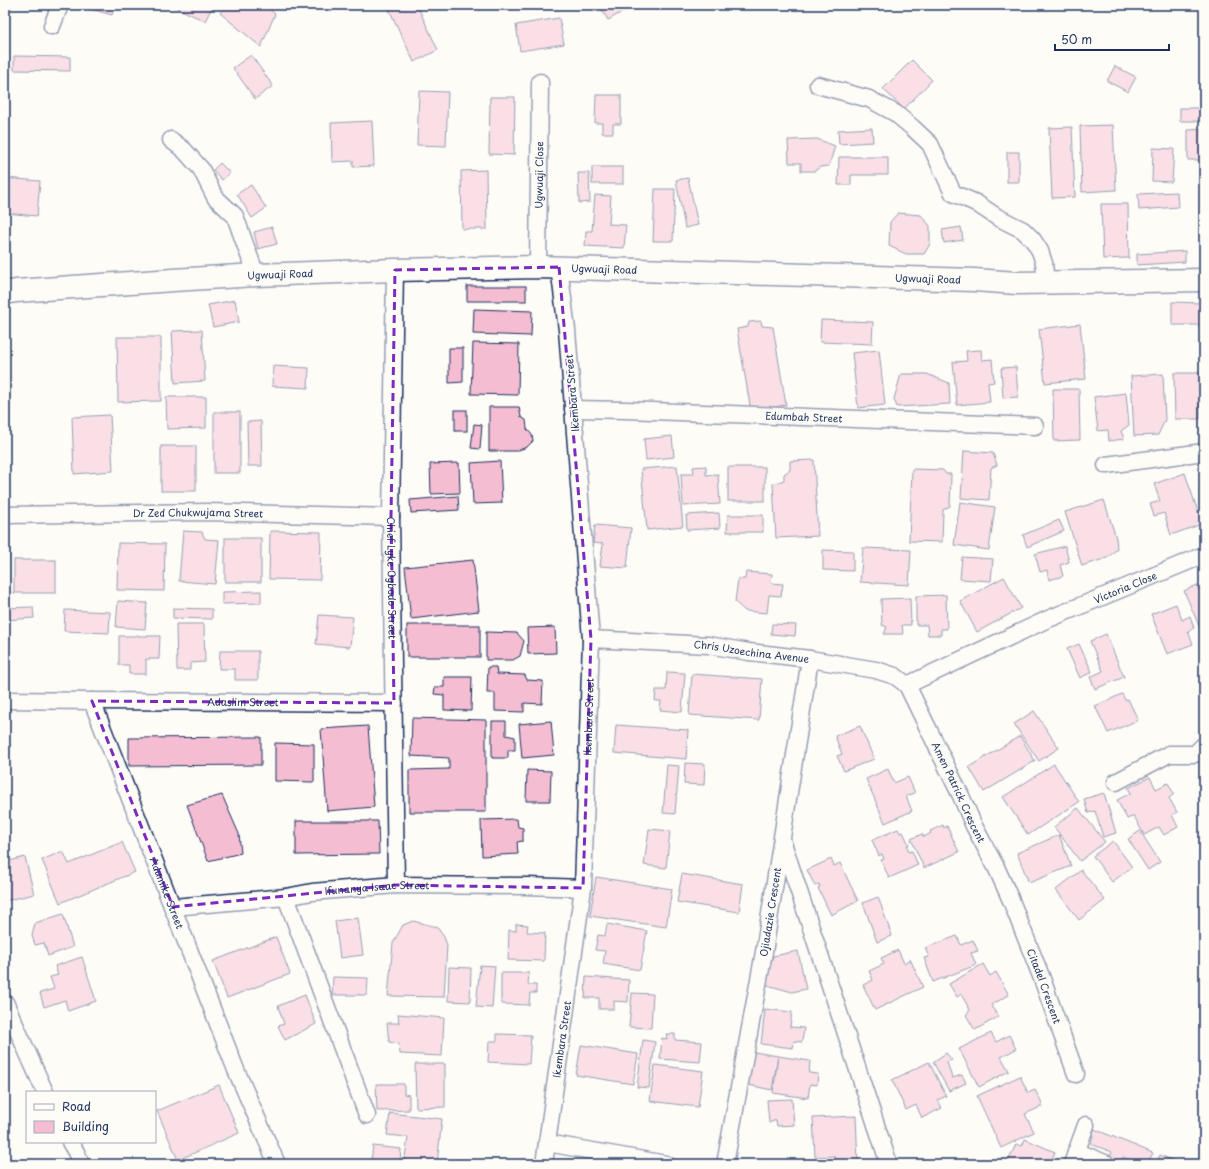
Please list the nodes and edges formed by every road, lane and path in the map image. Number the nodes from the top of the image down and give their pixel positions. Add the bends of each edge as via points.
1 (60, 5) edge
2 (52, 26) dead end
3 (540, 82) dead end
4 (818, 85) dead end
5 (171, 140) dead end
6 (549, 267) junction
7 (395, 270) junction
8 (256, 275) junction
9 (1204, 280) edge
10 (1046, 282) junction
11 (5, 293) edge
12 (573, 409) junction
13 (1035, 426) dead end
14 (1204, 452) edge
15 (1106, 464) dead end
16 (5, 515) edge
17 (391, 517) junction
18 (1204, 555) edge
19 (591, 639) junction
20 (810, 659) junction
21 (907, 685) junction
22 (5, 700) edge
23 (92, 701) junction
24 (394, 703) junction
25 (1204, 745) edge
26 (1116, 782) dead end
27 (782, 839) junction
28 (396, 885) junction
29 (583, 888) junction
30 (286, 897) junction
31 (1010, 898) joint
32 (172, 907) junction
33 (5, 1002) edge
34 (1076, 1074) dead end
35 (45, 1091) edge
36 (367, 1115) dead end
37 (1086, 1125) dead end
38 (71, 1143) edge
39 (547, 1143) junction
40 (1074, 1157) edge
41 (81, 1164) edge
42 (277, 1164) edge
43 (544, 1164) edge
44 (666, 1164) edge
45 (725, 1164) edge
46 (889, 1164) edge
47 (1107, 1164) edge

1 - 2 street
3 - 6 street, Ugwuaji Close
4 - 10 street via 869,99 913,128 930,144 953,193 1023,230 1033,240 1044,263
5 - 8 street via 201,169 215,196 235,216
6 - 7 main road, Ugwuaji Road
6 - 10 main road, Ugwuaji Road
6 - 12 street, Ikembara Street via 567,330
7 - 8 main road, Ugwuaji Road
7 - 17 street, Chief Lyke Ogbodo Street
8 - 11 main road, Ugwuaji Road
9 - 10 main road, Ugwuaji Road
12 - 13 street, Edumbah Street
12 - 19 street, Ikembara Street
14 - 15 street
16 - 17 street, Dr Zed Chukwujama Street via 208,512
17 - 24 street, Chief Lyke Ogbodo Street
18 - 21 street, Victoria Close via 1046,620
19 - 20 street, Chris Uzoechina Avenue via 708,645
19 - 29 street, Ikembara Street
20 - 21 street, Chris Uzoechina Avenue via 876,670 895,676
20 - 27 street, Ojiadazie Crescent
21 - 31 street, Amen Patrick Crescent
22 - 23 street
23 - 24 street, Adaslim Street
23 - 32 street, Adumike Street
24 - 28 street, Chief Lyke Ogbodo Street
25 - 26 street via 1195,754 1168,754
27 - 45 street, Ojiadazie Crescent
27 - 46 street
28 - 29 street, Ifunanya Isaac Street
28 - 30 street, Ifunanya Isaac Street via 312,892
29 - 39 street, Ikembara Street
30 - 32 street, Ifunanya Isaac Street
30 - 36 street
31 - 34 street, Citadel Crescent
32 - 42 street, Adumike Street via 236,1070
33 - 35 street
37 - 40 street
38 - 41 street
39 - 43 street, Ikembara Street
39 - 44 street
40 - 47 street

